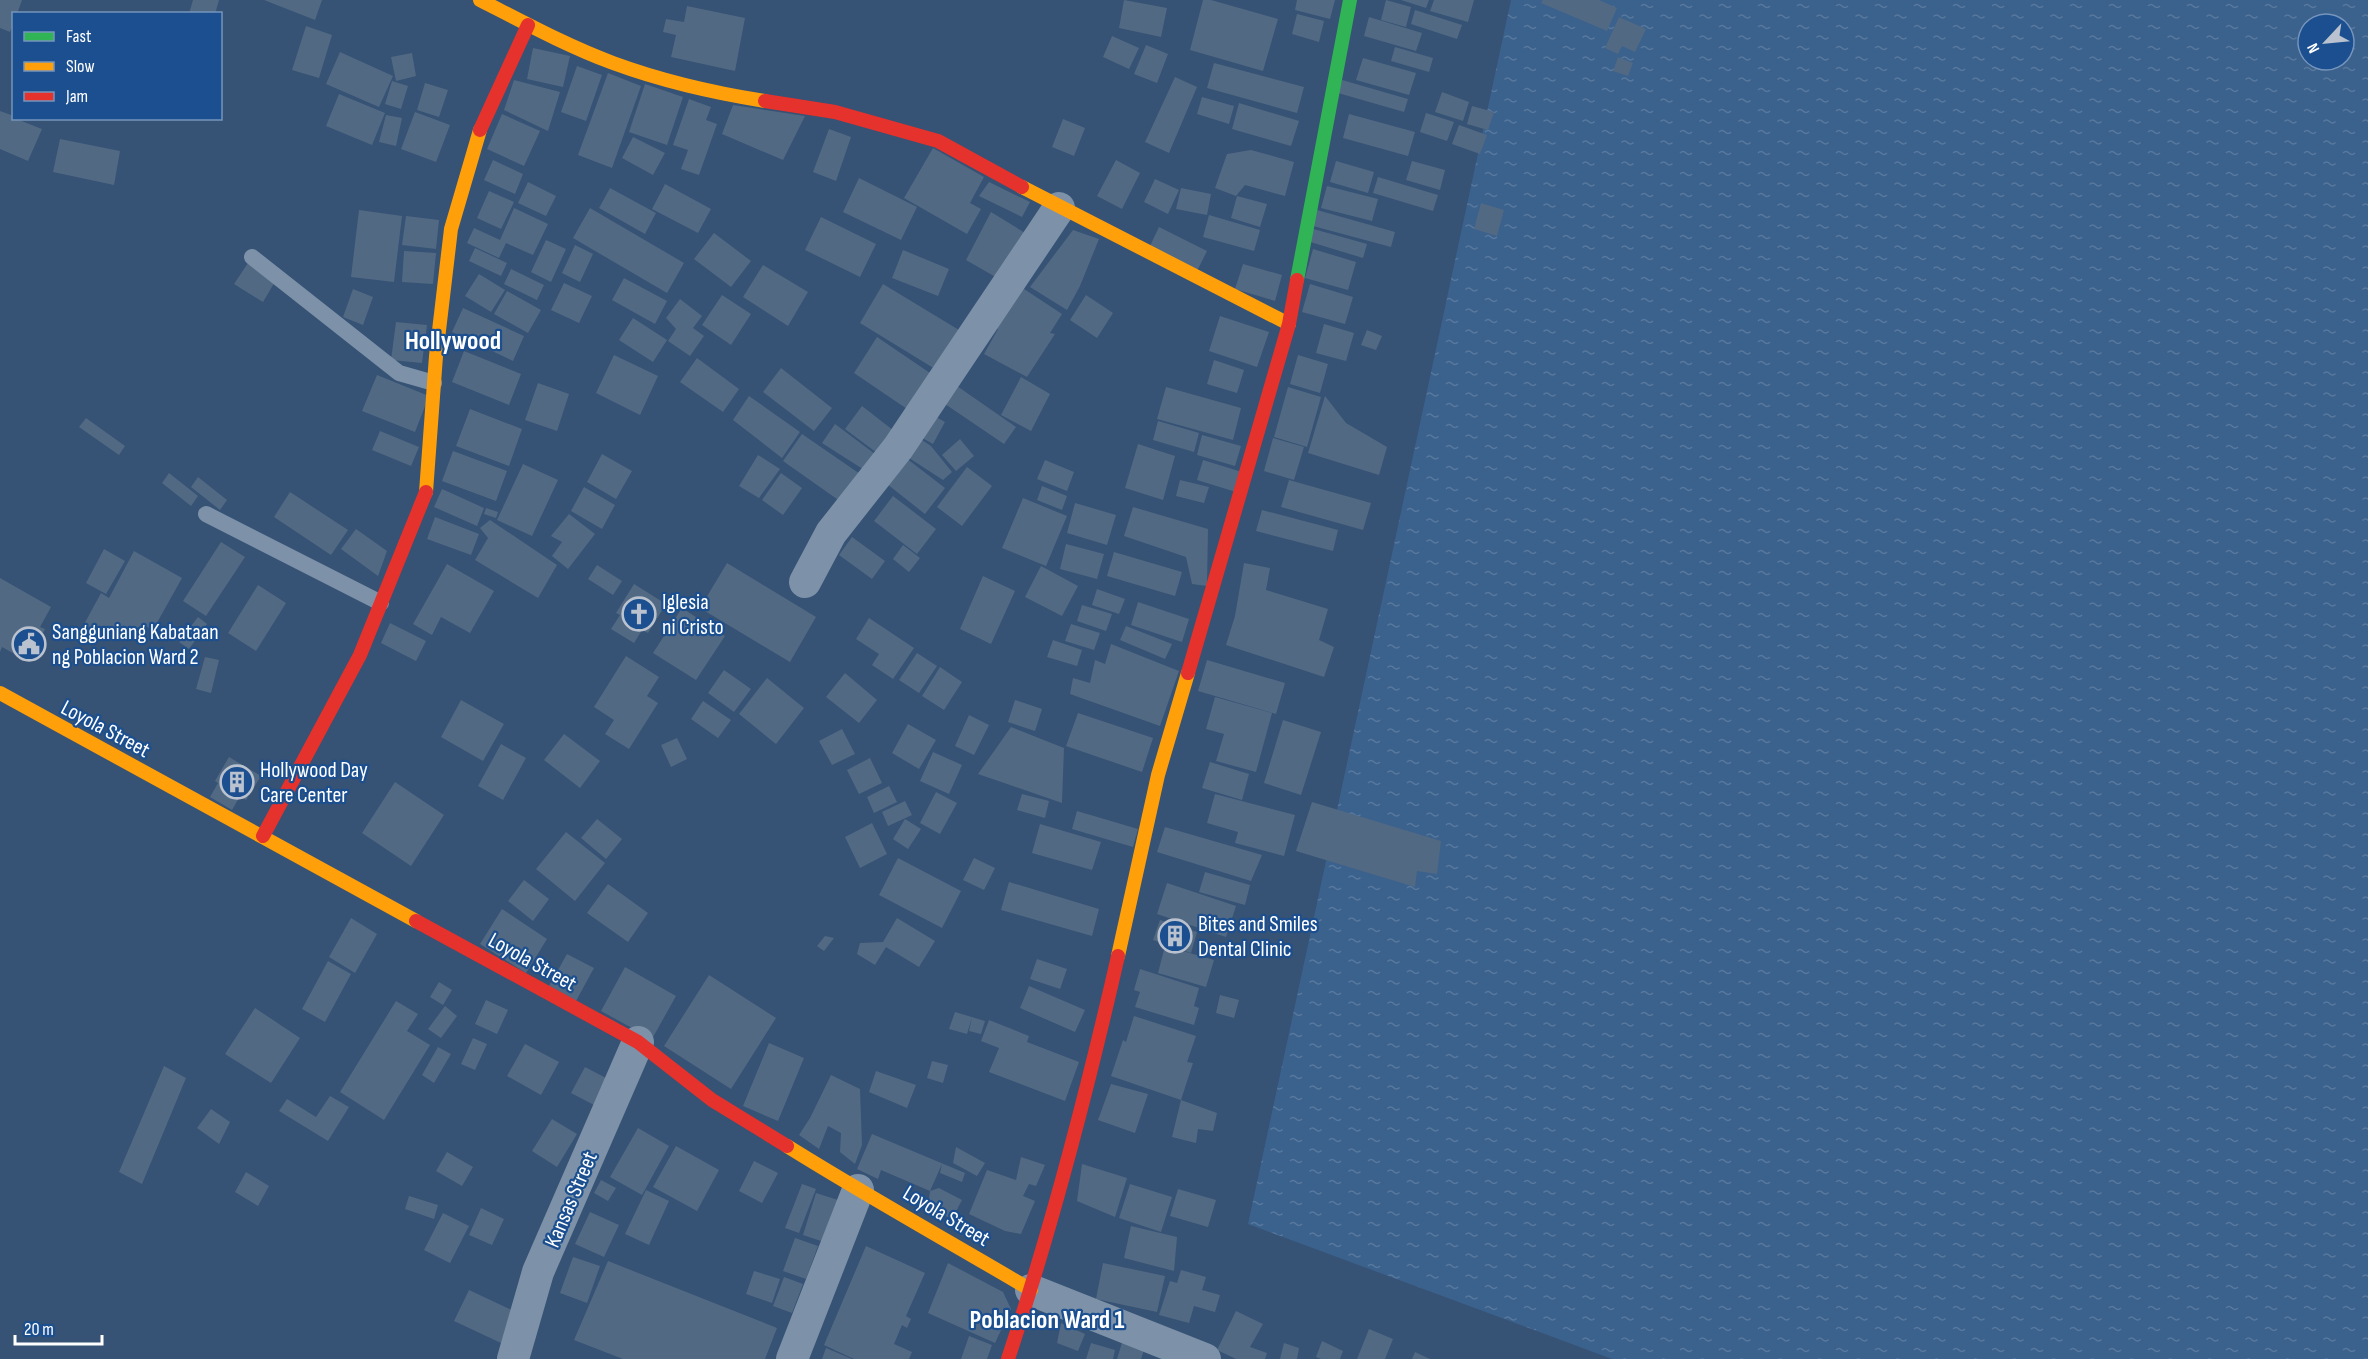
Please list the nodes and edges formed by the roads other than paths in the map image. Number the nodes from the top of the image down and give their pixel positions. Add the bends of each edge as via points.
1 (480, 0) edge
2 (1350, 0) edge
3 (528, 25) junction
4 (1059, 208) junction
5 (252, 257) dead end
6 (1289, 324) junction
7 (434, 383) junction
8 (206, 514) dead end
9 (805, 582) dead end
10 (381, 603) junction
11 (0, 693) edge
12 (262, 836) junction
13 (638, 1042) junction
14 (858, 1190) junction
15 (1031, 1290) junction
16 (513, 1359) edge
17 (792, 1359) edge
18 (1008, 1359) edge
19 (1206, 1359) edge

1 - 3 street
2 - 6 street
3 - 4 street via 613,63 715,93 834,112 938,141
3 - 7 street via 482,122 451,229
4 - 6 street
4 - 9 street via 898,448 831,533
5 - 7 lane via 399,373
6 - 15 street via 1158,775 1096,1048
7 - 10 street via 426,490
8 - 10 lane
10 - 12 street via 360,655
11 - 12 street, Loyola Street
12 - 13 street, Loyola Street
13 - 14 street, Loyola Street via 712,1100
13 - 16 street, Kansas Street via 538,1272
14 - 15 street, Loyola Street
14 - 17 street
15 - 18 street
15 - 19 street

